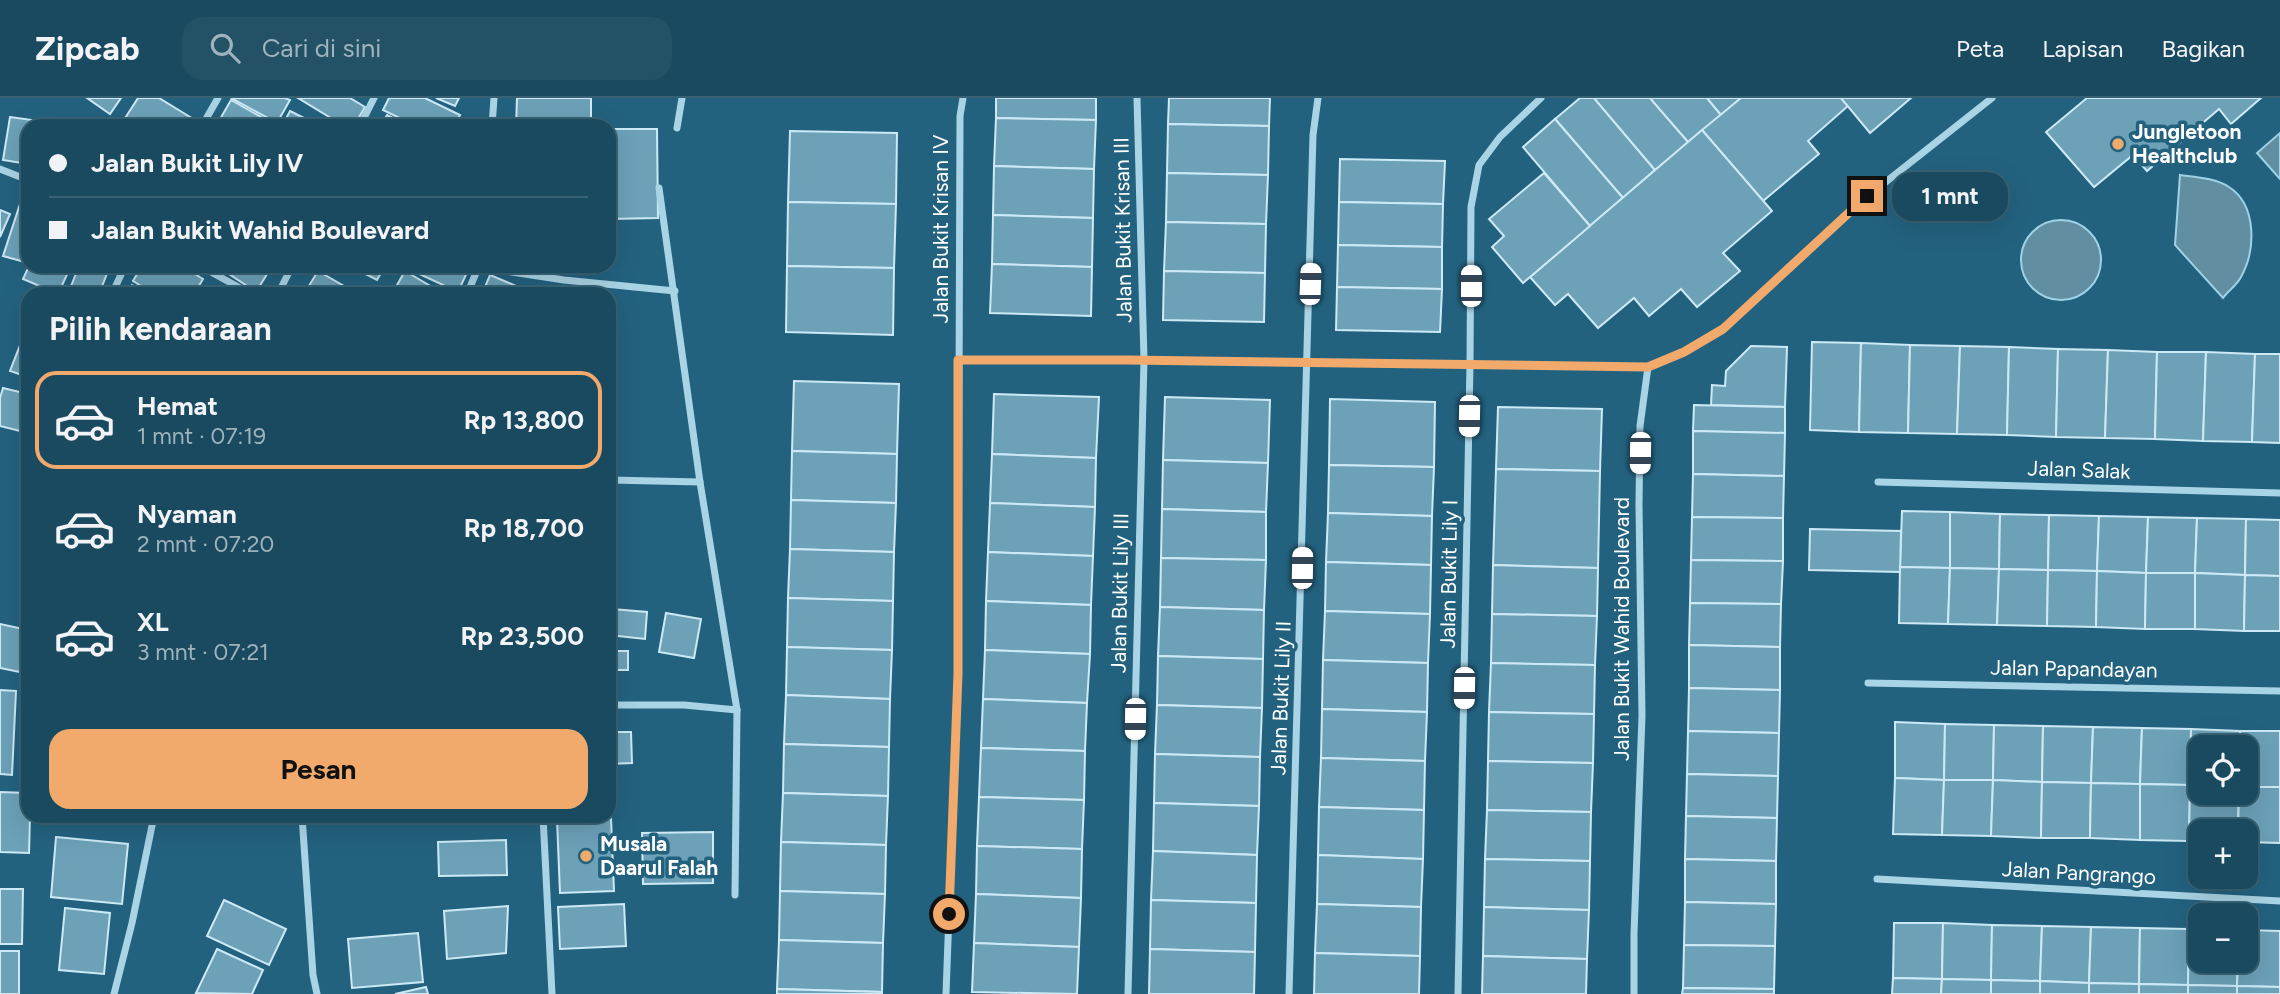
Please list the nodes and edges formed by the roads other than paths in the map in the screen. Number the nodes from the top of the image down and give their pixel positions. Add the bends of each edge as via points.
1 (218, 98) edge
2 (373, 98) edge
3 (494, 98) edge
4 (682, 98) edge
5 (963, 98) edge
6 (1138, 98) edge
7 (1318, 98) edge
8 (1541, 98) edge
9 (1992, 98) edge
10 (206, 119) edge
11 (363, 119) edge
12 (492, 119) edge
13 (677, 128) dead end
14 (0, 169) edge
15 (21, 177) edge
16 (659, 188) dead end
17 (213, 273) edge
18 (518, 273) edge
19 (238, 287) edge
20 (675, 291) junction
21 (958, 360) junction
22 (1144, 360) junction
23 (1307, 362) junction
24 (1470, 365) junction
25 (1648, 367) junction
26 (616, 480) edge
27 (700, 482) junction
28 (1878, 482) dead end
29 (2280, 493) edge
30 (1867, 683) dead end
31 (2280, 691) edge
32 (616, 705) edge
33 (737, 710) junction
34 (153, 823) edge
35 (302, 823) edge
36 (543, 823) edge
37 (1877, 879) dead end
38 (735, 895) dead end
39 (2280, 901) edge
40 (114, 994) edge
41 (317, 994) edge
42 (552, 994) edge
43 (946, 994) edge
44 (1128, 994) edge
45 (1289, 994) edge
46 (1458, 994) edge
47 (1634, 994) edge

1 - 10 street
2 - 11 street
3 - 12 street
4 - 13 street
5 - 21 street, Jalan Bukit Krisan IV
6 - 22 street, Jalan Bukit Krisan III
7 - 23 street, Jalan Bukit Lily II via 1312,135
8 - 24 street, Jalan Bukit Lily I via 1500,137 1479,165 1471,207
9 - 25 street via 1867,196 1723,329
14 - 15 street
16 - 20 street
17 - 19 street
18 - 20 street
20 - 27 street
21 - 22 street
21 - 43 street, Jalan Bukit Krisan IV via 958,674
22 - 23 street
22 - 44 street, Jalan Bukit Lily III
23 - 24 street
23 - 45 street, Jalan Bukit Lily II
24 - 25 street
24 - 46 street, Jalan Bukit Lily I
25 - 47 street, Jalan Bukit Wahid Boulevard via 1640,440 1642,716
26 - 27 street
27 - 33 street
28 - 29 street, Jalan Salak
30 - 31 street, Jalan Papandayan
32 - 33 street
33 - 38 street
34 - 40 street
35 - 41 street
36 - 42 street
37 - 39 street, Jalan Pangrango

